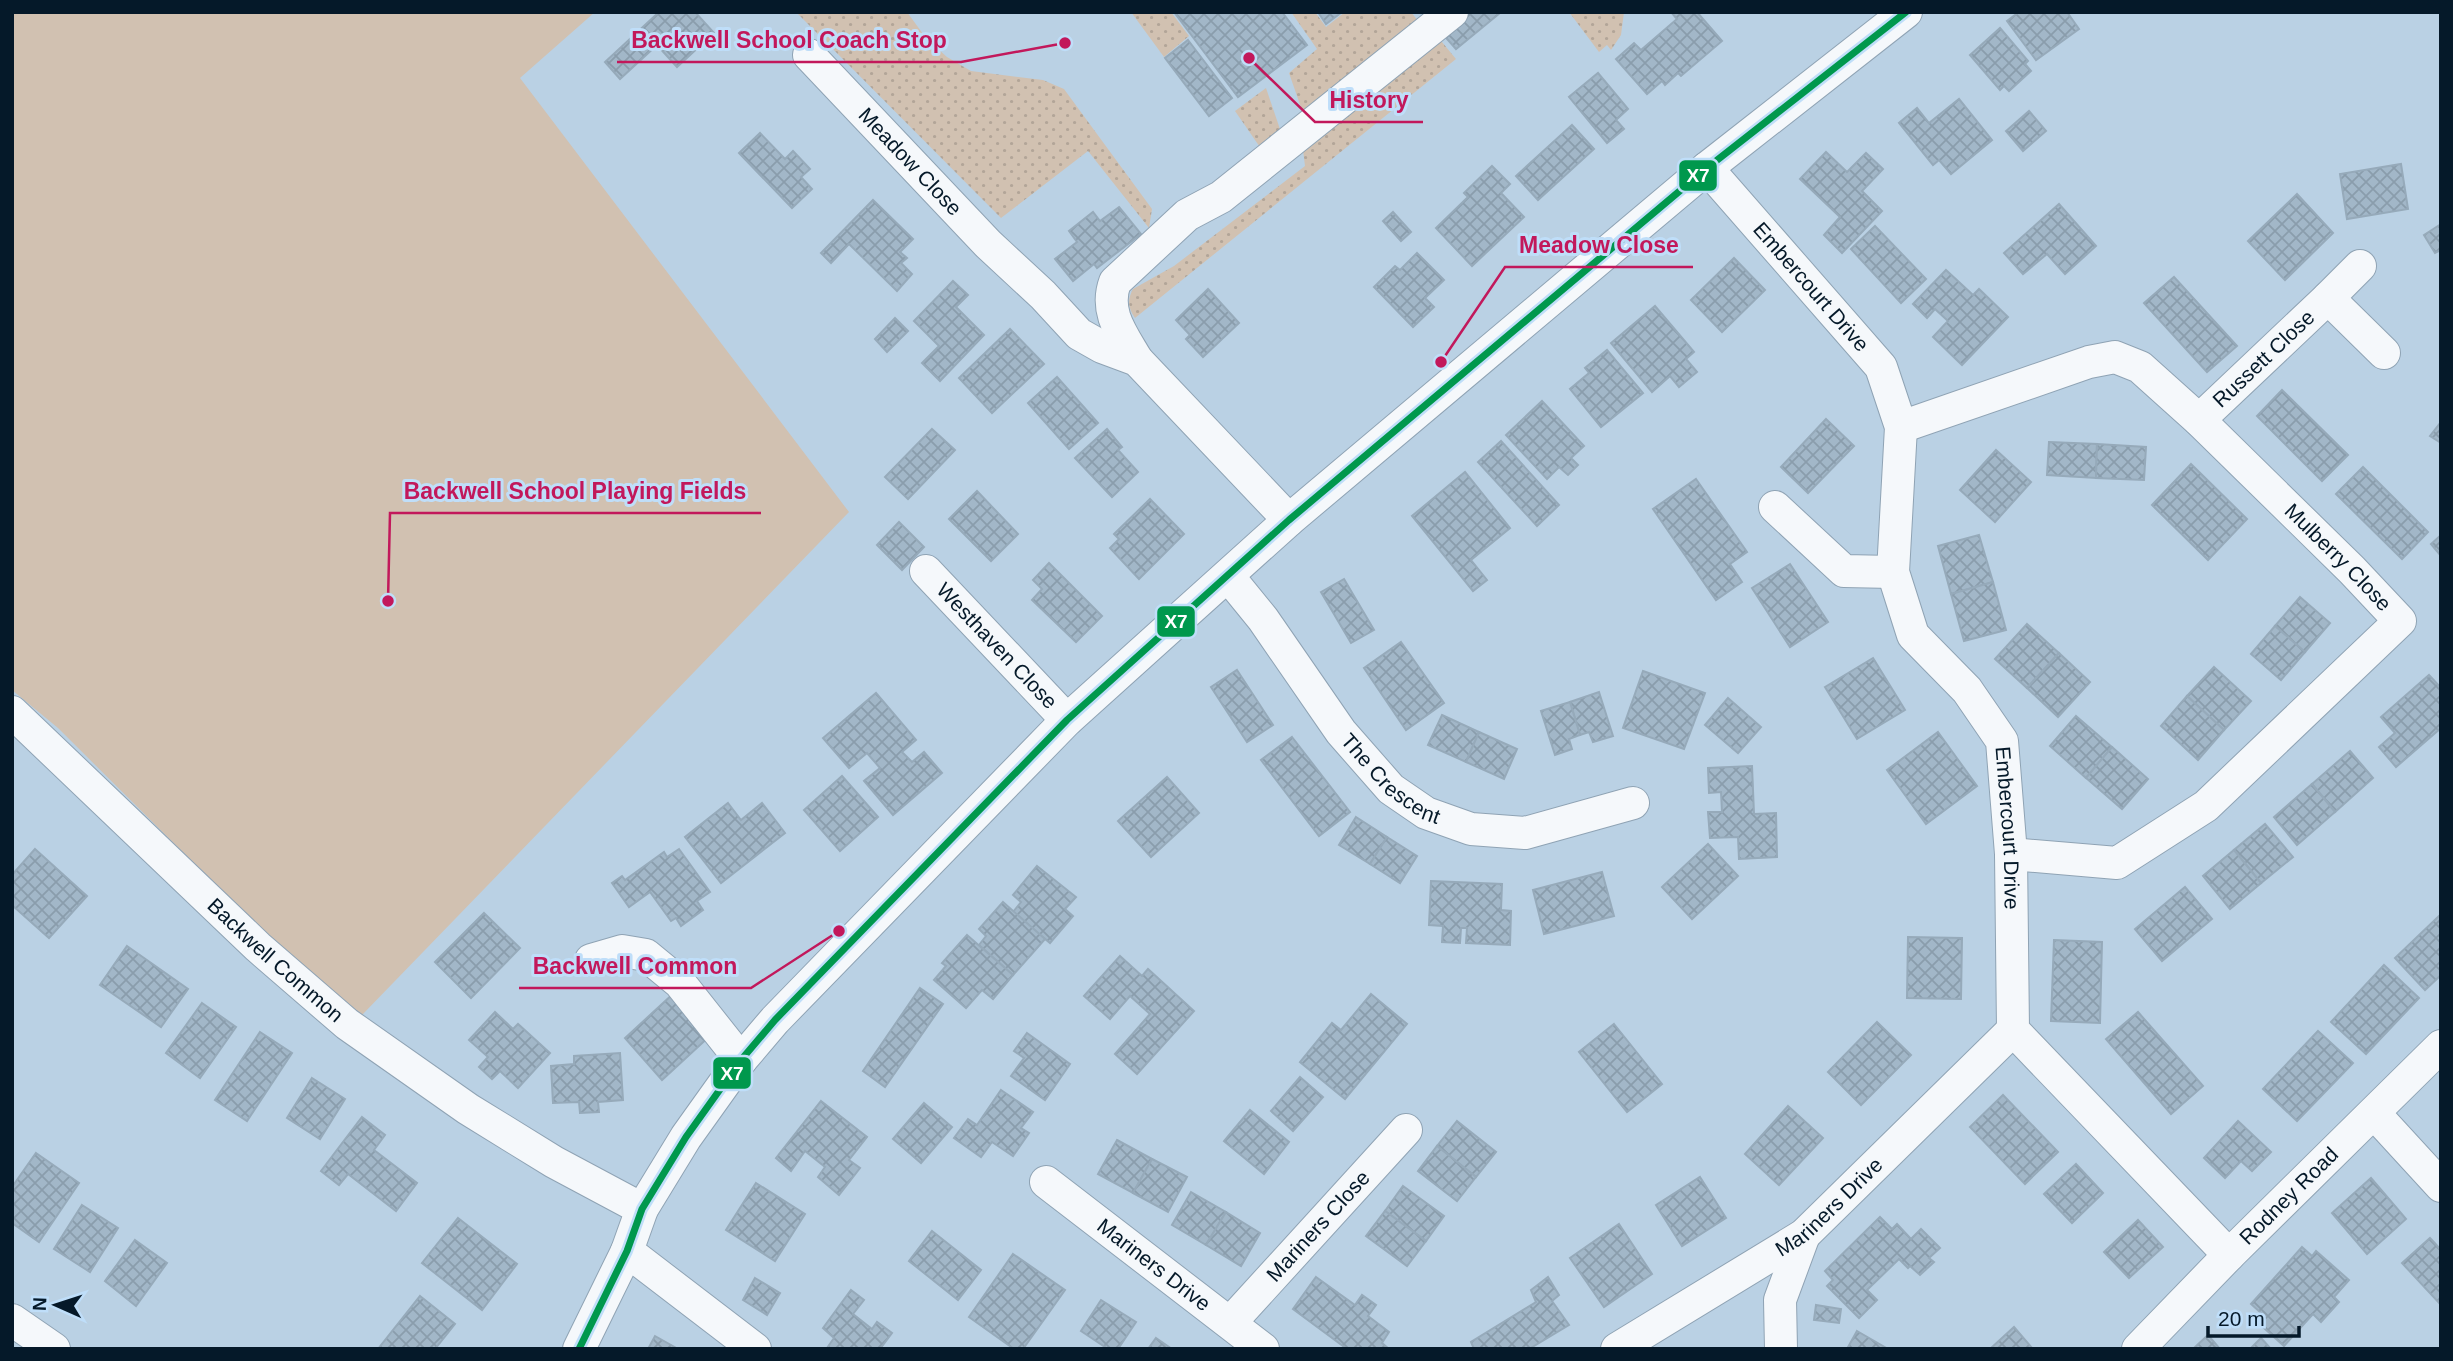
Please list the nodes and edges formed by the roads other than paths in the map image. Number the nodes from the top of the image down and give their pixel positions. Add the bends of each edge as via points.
1 (1452, 12) edge
2 (1906, 12) edge
3 (809, 55) dead end
4 (1707, 168) junction
5 (2360, 266) dead end
6 (2328, 298) junction
7 (2384, 353) dead end
8 (1137, 360) junction
9 (2199, 420) junction
10 (1901, 427) junction
11 (1775, 507) dead end
12 (1289, 520) junction
13 (926, 571) dead end
14 (1893, 572) junction
15 (1228, 576) junction
16 (12, 712) edge
17 (1067, 720) junction
18 (1633, 803) dead end
19 (2011, 854) junction
20 (591, 960) dead end
21 (2012, 1030) junction
22 (2441, 1046) edge
23 (741, 1060) junction
24 (2374, 1113) junction
25 (1406, 1130) dead end
26 (1046, 1182) dead end
27 (2441, 1186) edge
28 (642, 1209) junction
29 (1804, 1235) junction
30 (627, 1251) junction
31 (2229, 1255) junction
32 (12, 1320) edge
33 (1230, 1323) junction
34 (54, 1349) edge
35 (579, 1349) edge
36 (755, 1349) edge
37 (1263, 1349) edge
38 (1617, 1349) edge
39 (1781, 1349) edge
40 (2138, 1349) edge

1 - 8 street via 1221,197 1187,215 1115,282 1110,307
2 - 4 street
3 - 8 street, Meadow Close via 1079,334
4 - 10 street, Embercourt Drive via 1881,367
4 - 12 street
5 - 6 street, Russett Close
6 - 7 street, Russett Close
6 - 9 street, Russett Close
8 - 12 street, Meadow Close
9 - 10 street, Mulberry Close via 2140,367 2115,357
9 - 19 street, Mulberry Close via 2400,621 2206,806 2117,863
10 - 14 street, Embercourt Drive
11 - 14 street via 1844,571
12 - 15 street
13 - 17 street, Westhaven Close
14 - 19 street, Embercourt Drive via 1913,635 1967,690 2002,741
15 - 17 street
15 - 18 street, The Crescent via 1341,732 1391,789 1426,813 1471,829 1525,834
16 - 28 street, Backwell Common via 258,947 347,1024 468,1109
17 - 23 street
19 - 21 street, Embercourt Drive
20 - 23 street via 621,951 646,955 680,983
21 - 29 street, Mariners Drive
21 - 31 street
22 - 24 street, Rodney Road
23 - 28 street
24 - 27 street
24 - 31 street, Rodney Road
25 - 33 street, Mariners Close
26 - 33 street, Mariners Drive
28 - 30 street
29 - 38 street, Mariners Drive
29 - 39 street via 1780,1300
30 - 35 street
30 - 36 street
31 - 40 street, Rodney Road
32 - 34 street
33 - 37 street, Mariners Drive

